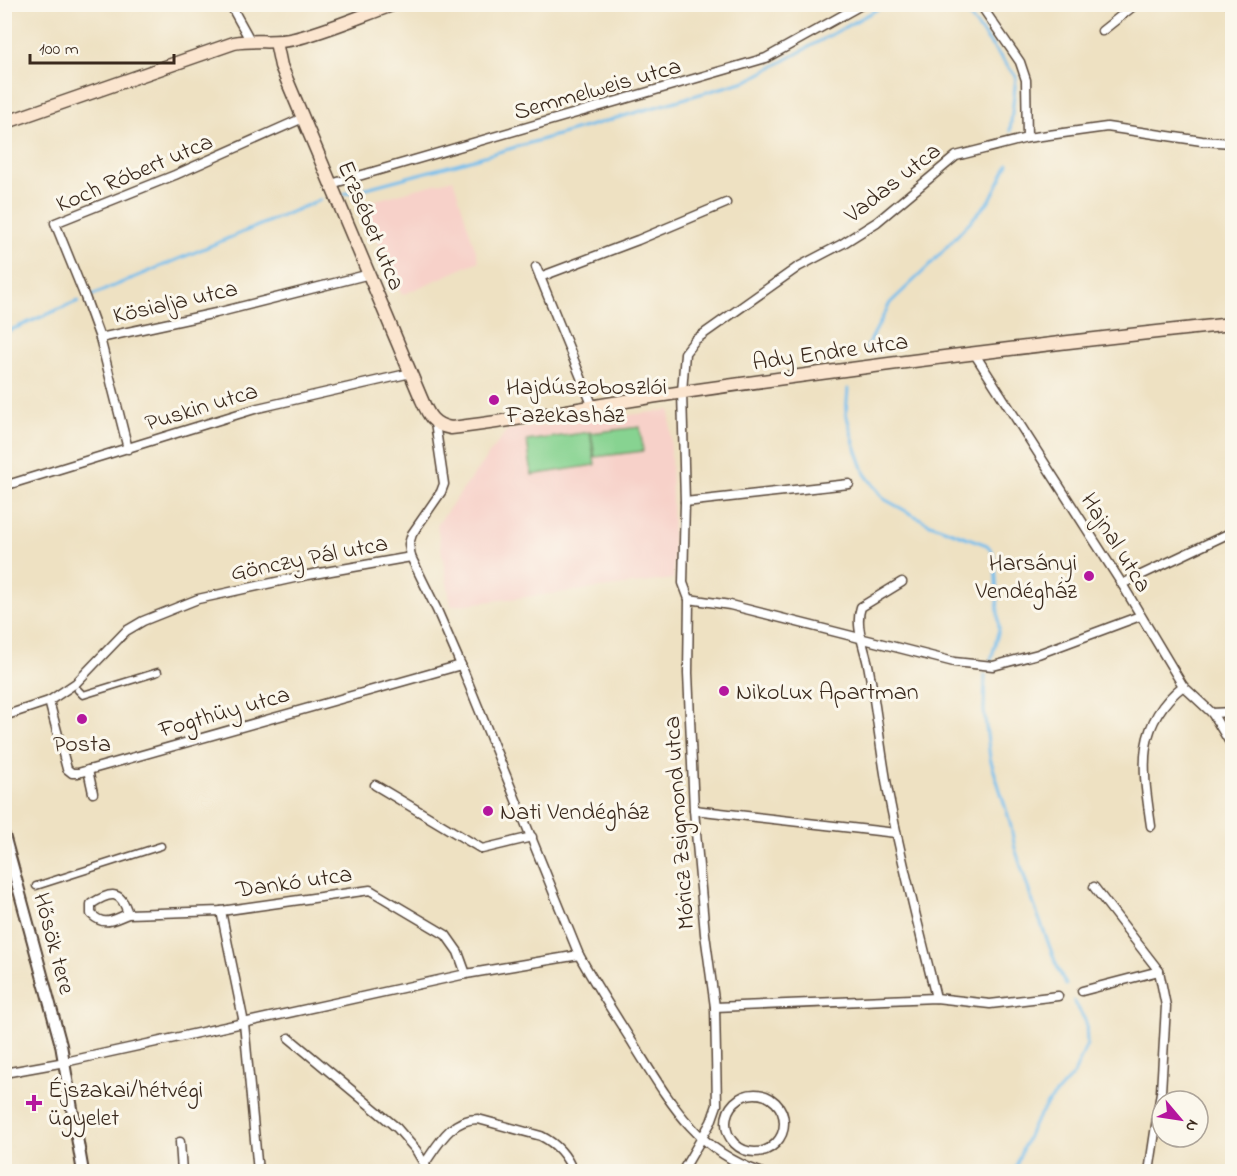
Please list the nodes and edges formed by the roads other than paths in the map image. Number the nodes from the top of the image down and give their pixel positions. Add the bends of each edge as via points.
1 (230, 4) edge
2 (395, 4) edge
3 (863, 4) edge
4 (980, 4) edge
5 (1136, 4) edge
6 (1228, 4) edge
7 (1233, 8) edge
8 (1102, 31) dead end
9 (250, 40) junction
10 (276, 42) junction
11 (303, 118) junction
12 (4, 123) edge
13 (1028, 138) junction
14 (1233, 143) edge
15 (331, 184) junction
16 (726, 203) dead end
17 (536, 267) dead end
18 (370, 274) junction
19 (540, 277) junction
20 (1233, 324) edge
21 (100, 338) junction
22 (974, 353) junction
23 (411, 373) junction
24 (682, 392) junction
25 (593, 407) junction
26 (435, 423) junction
27 (129, 449) junction
28 (849, 484) dead end
29 (4, 486) edge
30 (685, 502) junction
31 (1233, 532) edge
32 (411, 557) junction
33 (902, 582) dead end
34 (1122, 584) junction
35 (688, 598) junction
36 (1140, 616) junction
37 (861, 637) junction
38 (461, 665) junction
39 (158, 672) dead end
40 (1183, 686) junction
41 (78, 690) dead end
42 (49, 701) junction
43 (1233, 712) edge
44 (1212, 714) junction
45 (4, 716) edge
46 (1233, 746) edge
47 (89, 770) junction
48 (375, 785) dead end
49 (93, 793) dead end
50 (694, 810) junction
51 (1151, 826) dead end
52 (896, 833) junction
53 (4, 835) edge
54 (532, 837) junction
55 (161, 846) dead end
56 (36, 886) dead end
57 (1094, 887) dead end
58 (221, 911) junction
59 (128, 914) dead end
60 (579, 955) junction
61 (1160, 971) junction
62 (466, 974) junction
63 (1082, 991) dead end
64 (1059, 996) dead end
65 (936, 998) junction
66 (716, 1007) junction
67 (244, 1023) junction
68 (289, 1038) dead end
69 (64, 1062) junction
70 (4, 1073) edge
71 (717, 1105) junction
72 (729, 1109) junction
73 (702, 1139) junction
74 (180, 1142) dead end
75 (427, 1167) edge
76 (83, 1172) edge
77 (182, 1172) edge
78 (258, 1172) edge
79 (573, 1172) edge
80 (682, 1172) edge
81 (760, 1172) edge
82 (1149, 1172) edge

1 - 9 street
2 - 10 main road
3 - 15 street, Semmelweis utca via 766,58
4 - 13 street via 1020,62 1026,80
5 - 8 street
6 - 7 street
9 - 10 main road
9 - 12 main road
10 - 11 main road, Erzsébet utca via 281,66
11 - 15 main road, Erzsébet utca
11 - 21 street, Koch Róbert utca via 55,223
13 - 14 street, Vadas utca via 1107,128
13 - 24 street, Vadas utca via 956,156 877,222 798,267 694,340 684,358
15 - 18 main road, Erzsébet utca
16 - 19 street
17 - 19 street
18 - 21 street, Kösialja utca
18 - 23 main road, Erzsébet utca
19 - 25 street
20 - 22 main road, Ady Endre utca
21 - 27 street, Kösialja utca
22 - 24 main road, Ady Endre utca
22 - 34 street, Hajnal utca
23 - 26 main road, Erzsébet utca
23 - 27 street, Puskin utca via 258,408
24 - 25 main road, Ady Endre utca
24 - 30 street, Móricz Zsigmond utca
25 - 26 main road, Ady Endre utca via 451,428
26 - 32 street, Gönczy Pál utca via 444,483 412,534
27 - 29 street, Puskin utca
28 - 30 street
30 - 35 street, Móricz Zsigmond utca via 684,582
31 - 34 street
32 - 38 street
32 - 42 street, Gönczy Pál utca via 198,599 126,631 76,683
33 - 37 street via 861,607
34 - 36 street, Hajnal utca
35 - 37 street
35 - 50 street, Móricz Zsigmond utca
36 - 37 street via 1038,654 993,666 954,662
36 - 40 street, Hajnal utca
37 - 52 street
38 - 47 street, Fogthüy utca
38 - 54 street
39 - 41 street via 83,695
40 - 44 street, Hajnal utca
40 - 51 street via 1162,706 1145,748
42 - 45 street, Gönczy Pál utca
42 - 47 street via 67,769 72,773
43 - 44 street
44 - 46 street, Hajnal utca
47 - 49 street
48 - 54 street via 482,849
50 - 52 street
50 - 66 street, Móricz Zsigmond utca
52 - 65 street
53 - 69 street, Hősök tere
54 - 60 street
55 - 56 street
57 - 61 street
58 - 59 street, Dankó utca
58 - 62 street, Dankó utca via 370,890 446,935
58 - 67 street
60 - 62 street
60 - 73 street via 670,1102
61 - 63 street
61 - 82 street via 1166,1006 1161,1092
62 - 67 street
64 - 65 street via 990,1004
65 - 66 street
66 - 71 street, Móricz Zsigmond utca
67 - 69 street
67 - 78 street
68 - 75 street via 397,1128
69 - 70 street
69 - 76 street, Hősök tere
71 - 72 street
71 - 73 street, Móricz Zsigmond utca
72 - 72 street via 739,1098 759,1094 768,1097 783,1117 780,1137 763,1151 741,1149 727,1131
73 - 80 street, Móricz Zsigmond utca
73 - 81 street via 730,1159
74 - 77 street
75 - 79 street via 453,1128 468,1119 478,1119 550,1140 563,1152

